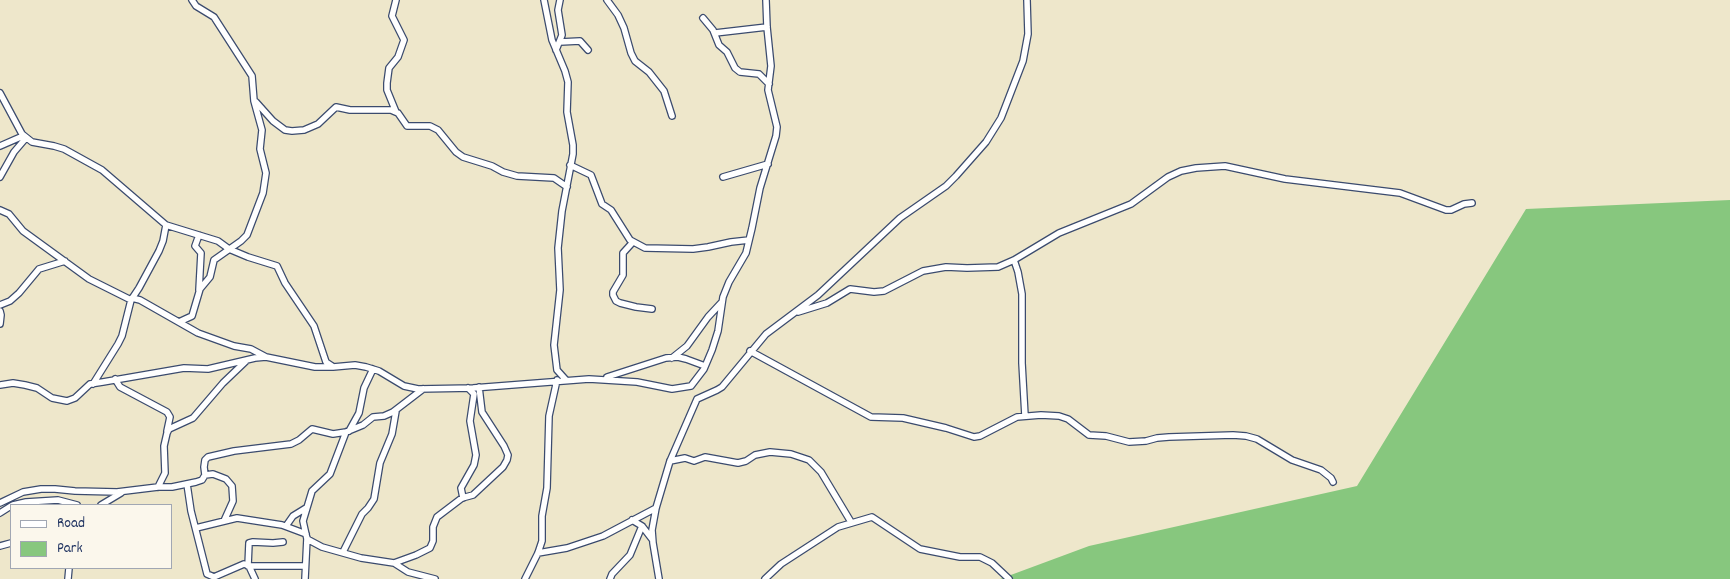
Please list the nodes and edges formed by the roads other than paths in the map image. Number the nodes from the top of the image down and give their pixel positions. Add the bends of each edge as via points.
1 (192, 0) edge
2 (396, 0) edge
3 (544, 0) edge
4 (560, 0) edge
5 (607, 0) edge
6 (766, 0) edge
7 (1027, 0) edge
8 (703, 18) dead end
9 (767, 27) junction
10 (714, 33) junction
11 (560, 42) junction
12 (556, 50) junction
13 (588, 50) dead end
14 (769, 84) junction
15 (0, 94) edge
16 (254, 101) junction
17 (396, 112) junction
18 (672, 116) dead end
19 (25, 137) junction
20 (0, 146) edge
21 (768, 164) junction
22 (570, 165) junction
23 (0, 177) edge
24 (724, 177) dead end
25 (567, 187) junction
26 (1472, 203) dead end
27 (0, 210) edge
28 (166, 224) junction
29 (199, 235) junction
30 (749, 240) junction
31 (633, 242) junction
32 (229, 248) junction
33 (1014, 260) junction
34 (65, 261) junction
35 (199, 294) junction
36 (131, 299) junction
37 (723, 301) junction
38 (0, 305) edge
39 (652, 309) dead end
40 (0, 312) edge
41 (794, 313) junction
42 (179, 322) junction
43 (0, 324) edge
44 (750, 351) junction
45 (266, 358) junction
46 (672, 358) junction
47 (246, 361) junction
48 (705, 366) junction
49 (333, 367) junction
50 (373, 369) junction
51 (115, 379) junction
52 (600, 379) junction
53 (557, 380) junction
54 (566, 380) junction
55 (93, 384) junction
56 (0, 385) edge
57 (479, 387) junction
58 (468, 388) junction
59 (423, 389) junction
60 (396, 411) junction
61 (1025, 416) junction
62 (348, 431) junction
63 (166, 433) junction
64 (670, 461) junction
65 (205, 476) junction
66 (1333, 482) dead end
67 (187, 484) junction
68 (158, 487) junction
69 (123, 491) junction
70 (463, 498) junction
71 (0, 503) edge
72 (16, 504) edge
73 (70, 504) edge
74 (103, 504) edge
75 (306, 508) junction
76 (656, 508) junction
77 (632, 520) junction
78 (224, 521) junction
79 (851, 522) junction
80 (286, 526) junction
81 (642, 526) junction
82 (196, 528) junction
83 (306, 536) junction
84 (653, 540) junction
85 (283, 542) dead end
86 (343, 552) junction
87 (538, 553) junction
88 (394, 563) junction
89 (249, 566) junction
90 (305, 566) junction
91 (206, 577) edge
92 (255, 579) edge
93 (305, 579) edge
94 (435, 579) edge
95 (525, 579) edge
96 (610, 579) edge
97 (659, 579) edge
98 (765, 579) edge
99 (1009, 579) edge

1 - 16 street via 214,16 252,76
2 - 17 street via 392,16 404,40 389,68 387,90
3 - 12 street
4 - 11 street
5 - 18 street via 621,21 631,54 664,91
6 - 9 street
7 - 41 street via 1028,34 1023,61 1001,118 986,142 956,176 900,218 818,295
8 - 10 street
9 - 10 street
9 - 14 street via 771,66
10 - 14 street via 738,71 759,74
11 - 12 street
11 - 13 street via 580,41
12 - 22 street via 568,82 567,112 574,144
14 - 21 street via 777,132
15 - 19 street
16 - 17 street via 273,121 292,131 318,124 336,108
16 - 32 street via 262,130 260,149 266,180 246,235
17 - 25 street via 408,126 430,126 438,130 463,157 517,176 554,178
19 - 20 street
19 - 23 street
19 - 28 street via 32,142 64,149 102,170
21 - 24 street
21 - 30 street
22 - 25 street
22 - 31 street via 591,175 600,201 611,210
25 - 54 street via 558,248 560,290 554,345 557,370
26 - 33 street via 1446,210 1400,193 1285,180 1225,166 1203,167 1168,177 1131,204 1059,233
27 - 34 street
28 - 29 street
28 - 36 street via 159,251
29 - 32 street
29 - 35 street via 195,246 201,253
30 - 31 street via 693,249 645,248
30 - 37 street
31 - 39 street via 623,253 623,275 613,295 620,303
32 - 35 street via 214,260 210,277
32 - 49 street via 277,266 314,326 326,362
33 - 41 street via 998,267 946,267 923,271 884,291 850,289 827,303
33 - 61 street via 1022,294
34 - 36 street via 88,279
34 - 38 street via 39,269 19,293
35 - 42 street via 192,316
36 - 42 street via 140,300
36 - 55 street via 122,336
37 - 46 street via 687,346
37 - 48 street via 718,331
40 - 43 street
41 - 44 street
42 - 45 street via 209,338 252,349
44 - 61 street via 871,417 903,418 974,437
44 - 64 street via 722,387 697,399
45 - 47 street
45 - 49 street
46 - 48 street via 686,358
46 - 52 street
47 - 51 street via 208,369 184,368
47 - 63 street via 193,418 173,426
48 - 52 street via 691,386 677,390
49 - 50 street via 355,365
50 - 59 street via 404,386
50 - 62 street via 364,388 359,413
51 - 55 street
51 - 63 street via 120,387 169,414
52 - 54 street
53 - 54 street
53 - 57 street
53 - 87 street via 549,416 542,540
55 - 56 street via 67,401 52,398 25,384
57 - 58 street
57 - 70 street via 482,412 508,458 473,496
58 - 59 street
58 - 70 street via 474,394 470,420 476,455 461,488
59 - 60 street
60 - 62 street
60 - 86 street via 392,434 380,463 374,499 362,514
61 - 66 street via 1068,418 1089,435 1129,442 1169,437 1246,436 1292,460 1321,470
62 - 65 street via 330,434 312,429 291,444 215,454 205,460
62 - 75 street via 330,474 312,491
63 - 68 street via 165,473
64 - 76 street
64 - 79 street via 685,458 693,461 705,457 738,463 770,452 809,460 821,472
65 - 67 street via 200,481
65 - 78 street via 213,474 226,479 232,486 233,502
67 - 68 street
67 - 82 street
68 - 69 street
69 - 71 street via 41,489 23,492
69 - 74 street
70 - 88 street via 434,521 430,548
72 - 73 street via 58,500
75 - 80 street via 293,516
75 - 83 street via 303,521
76 - 77 street
76 - 84 street
77 - 81 street
77 - 87 street via 587,542
78 - 80 street via 237,518
78 - 82 street
79 - 98 street via 804,548
79 - 99 street via 873,517 920,549 960,557 980,557
80 - 83 street
81 - 84 street
81 - 96 street via 630,555
82 - 91 street
83 - 86 street via 317,545
83 - 90 street
84 - 97 street
85 - 89 street via 251,542 248,547
86 - 88 street
87 - 95 street
88 - 94 street via 408,572
89 - 90 street
89 - 91 street
89 - 92 street
90 - 93 street

